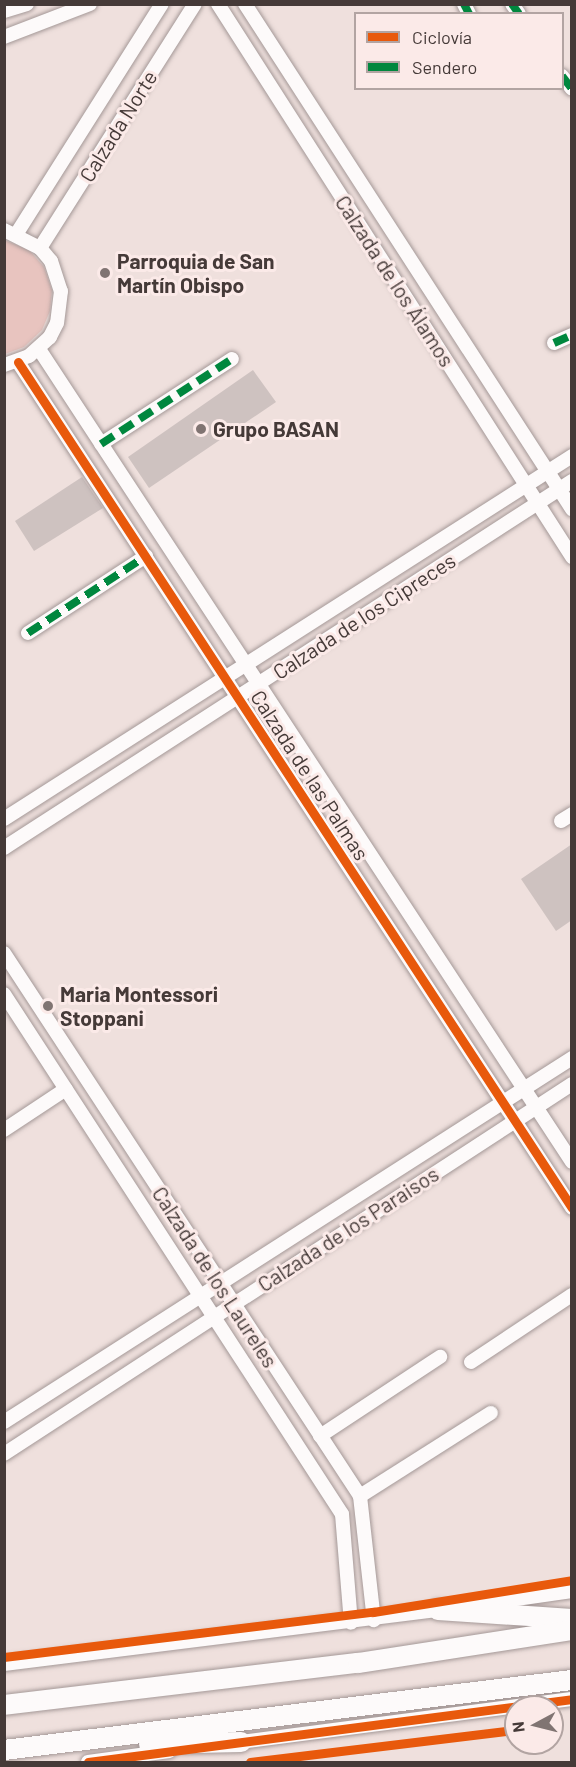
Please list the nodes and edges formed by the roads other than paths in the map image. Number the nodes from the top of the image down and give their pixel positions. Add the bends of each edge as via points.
1 (27, 4) edge
2 (90, 4) edge
3 (162, 4) edge
4 (195, 4) edge
5 (218, 4) edge
6 (245, 4) edge
7 (4, 11) edge
8 (4, 37) edge
9 (389, 228) junction
10 (11, 232) edge
11 (371, 243) junction
12 (40, 248) junction
13 (572, 335) edge
14 (554, 344) dead end
15 (39, 349) junction
16 (232, 359) dead end
17 (11, 363) edge
18 (101, 444) junction
19 (572, 456) edge
20 (547, 471) junction
21 (572, 481) edge
22 (526, 485) junction
23 (559, 489) junction
24 (537, 503) junction
25 (572, 509) edge
26 (146, 556) junction
27 (572, 557) edge
28 (28, 633) dead end
29 (246, 665) junction
30 (225, 678) junction
31 (258, 684) junction
32 (238, 697) junction
33 (4, 819) edge
34 (4, 848) edge
35 (4, 953) edge
36 (4, 994) edge
37 (572, 1058) edge
38 (572, 1084) edge
39 (66, 1089) junction
40 (524, 1089) junction
41 (502, 1102) junction
42 (536, 1107) junction
43 (515, 1121) junction
44 (4, 1130) edge
45 (127, 1142) junction
46 (108, 1155) junction
47 (572, 1162) edge
48 (572, 1208) edge
49 (219, 1284) junction
50 (572, 1295) edge
51 (200, 1297) junction
52 (232, 1305) junction
53 (213, 1317) junction
54 (440, 1357) dead end
55 (471, 1362) dead end
56 (491, 1413) dead end
57 (4, 1422) edge
58 (320, 1436) junction
59 (4, 1454) edge
60 (360, 1496) junction
61 (572, 1591) edge
62 (438, 1610) junction
63 (572, 1619) edge
64 (374, 1620) junction
65 (351, 1623) junction
66 (572, 1630) edge
67 (4, 1664) edge
68 (572, 1680) edge
69 (572, 1699) edge
70 (4, 1705) edge
71 (241, 1742) junction
72 (44, 1746) junction
73 (4, 1750) edge
74 (88, 1762) edge

1 - 7 street
2 - 8 street
3 - 10 street, Calzada Norte
4 - 12 street, Calzada Norte
5 - 11 street, Calzada de los Álamos
6 - 9 street, Calzada de los Álamos
9 - 11 street
9 - 20 street, Calzada de los Álamos
10 - 12 street
11 - 22 street, Calzada de los Álamos
12 - 15 street via 54,268 62,291 57,323
13 - 14 street
15 - 17 street
15 - 18 street, Calzada de las Palmas
16 - 18 street
17 - 26 street, Calzada de las Palmas
18 - 29 street, Calzada de las Palmas
19 - 20 street, Calzada de los Cipreces
20 - 22 street, Calzada de los Cipreces
20 - 23 street, Calzada de los Álamos
21 - 23 street, Calzada de los Cipreces
22 - 24 street, Calzada de los Álamos
22 - 29 street, Calzada de los Cipreces
23 - 24 street, Calzada de los Cipreces
23 - 25 street, Calzada de los Álamos
24 - 27 street, Calzada de los Álamos
24 - 31 street, Calzada de los Cipreces
26 - 28 street
26 - 30 street, Calzada de las Palmas
29 - 30 street, Calzada de los Cipreces
29 - 31 street, Calzada de las Palmas
30 - 32 street, Calzada de las Palmas
30 - 33 street, Calzada de los Cipreces
31 - 32 street, Calzada de los Cipreces
31 - 40 street, Calzada de las Palmas
32 - 34 street, Calzada de los Cipreces
32 - 41 street, Calzada de las Palmas
35 - 45 street, Calzada de los Laureles
36 - 39 street, Calzada de los Laureles
37 - 40 street, Calzada de los Paraisos
38 - 42 street, Calzada de los Paraisos
39 - 44 street
39 - 46 street, Calzada de los Laureles
40 - 41 street, Calzada de los Paraisos
40 - 42 street, Calzada de las Palmas
41 - 43 street, Calzada de las Palmas
41 - 49 street, Calzada de los Paraisos
42 - 43 street, Calzada de los Paraisos
42 - 47 street, Calzada de las Palmas
43 - 48 street, Calzada de las Palmas
43 - 52 street, Calzada de los Paraisos
45 - 46 street
45 - 49 street, Calzada de los Laureles
46 - 51 street, Calzada de los Laureles
49 - 51 street, Calzada de los Paraisos
49 - 52 street, Calzada de los Laureles
50 - 55 street
51 - 53 street, Calzada de los Laureles
51 - 57 street, Calzada de los Paraisos
52 - 53 street, Calzada de los Paraisos
52 - 58 street, Calzada de los Laureles
53 - 59 street, Calzada de los Paraisos
53 - 65 street, Calzada de los Laureles via 342,1515
54 - 58 street
56 - 60 street
58 - 60 street, Calzada de los Laureles
60 - 64 street, Calzada de los Laureles
61 - 62 street
62 - 63 highway
62 - 64 street
64 - 65 street
65 - 67 street
66 - 70 highway via 358,1663
68 - 72 highway
69 - 71 street
71 - 72 highway
71 - 74 street
72 - 73 highway

